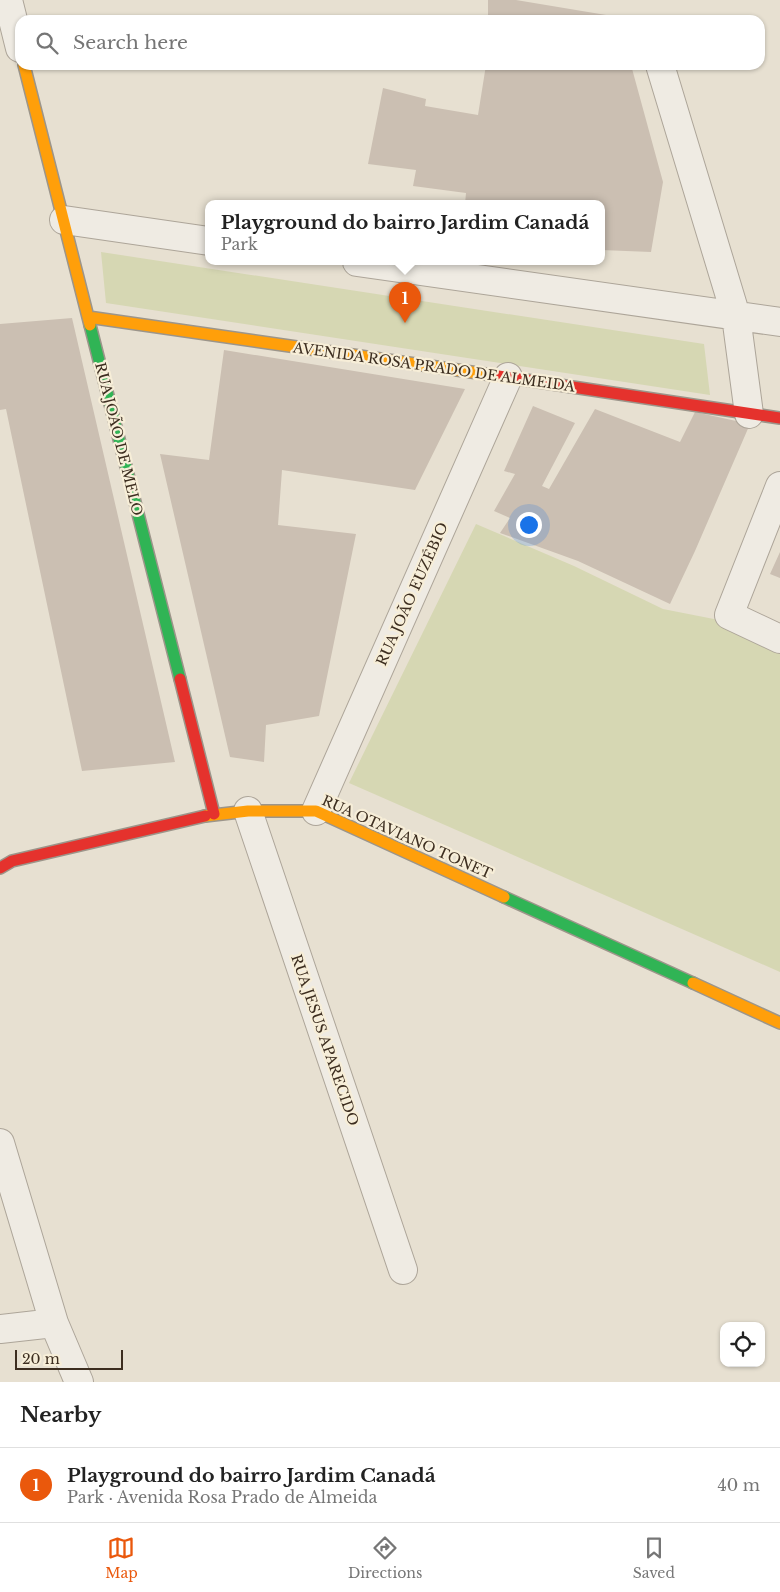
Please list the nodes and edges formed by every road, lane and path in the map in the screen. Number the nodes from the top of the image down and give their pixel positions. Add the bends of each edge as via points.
1 (8, 0) edge
2 (15, 28) edge
3 (25, 70) edge
4 (662, 70) edge
5 (64, 220) junction
6 (205, 240) edge
7 (378, 265) edge
8 (736, 316) junction
9 (88, 317) junction
10 (780, 322) edge
11 (508, 377) junction
12 (749, 414) junction
13 (780, 418) edge
14 (780, 486) edge
15 (780, 640) edge
16 (248, 811) junction
17 (316, 811) junction
18 (214, 814) junction
19 (0, 868) edge
20 (779, 1026) edge
21 (0, 1143) edge
22 (403, 1270) dead end
23 (54, 1324) junction
24 (0, 1330) edge
25 (79, 1382) edge

1 - 2 street
3 - 5 street, RUA JOÃO DE MELO
4 - 8 street
5 - 6 street
5 - 9 street, RUA JOÃO DE MELO
7 - 8 street
8 - 10 street
8 - 12 street
9 - 11 street, AVENIDA ROSA PRADO DE ALMEIDA
9 - 18 street, RUA JOÃO DE MELO
11 - 12 street, AVENIDA ROSA PRADO DE ALMEIDA
11 - 17 street, RUA JOÃO EUZÉBIO
12 - 13 street, AVENIDA ROSA PRADO DE ALMEIDA
14 - 15 street via 729,614
16 - 17 street, RUA OTAVIANO TONET
16 - 18 street, RUA OTAVIANO TONET
16 - 22 street, RUA JESUS APARECIDO
17 - 20 street, RUA OTAVIANO TONET
18 - 19 street, RUA OTAVIANO TONET via 12,861
21 - 23 street
23 - 24 street
23 - 25 street

